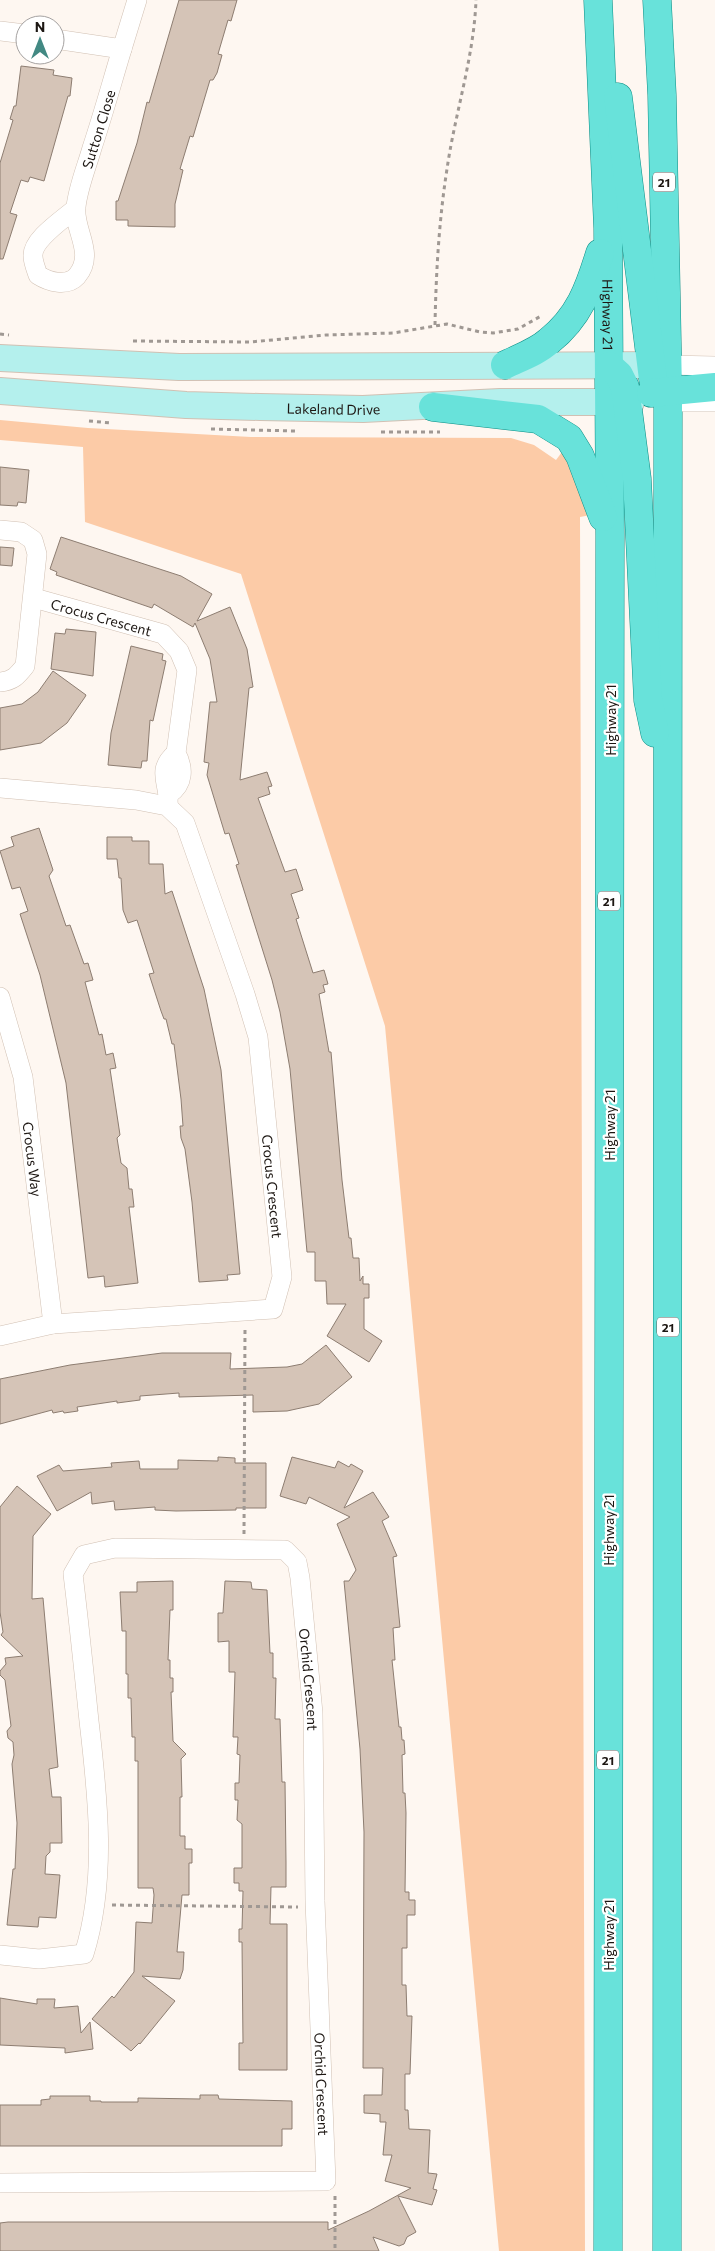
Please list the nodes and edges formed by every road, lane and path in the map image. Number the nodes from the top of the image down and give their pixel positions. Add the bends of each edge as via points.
1 (137, 0) edge
2 (476, 0) edge
3 (598, 0) edge
4 (657, 0) edge
5 (0, 31) edge
6 (15, 33) edge
7 (65, 40) edge
8 (122, 49) junction
9 (601, 58) junction
10 (76, 208) dead end
11 (608, 228) junction
12 (544, 314) dead end
13 (436, 325) junction
14 (0, 334) edge
15 (17, 336) dead end
16 (130, 341) dead end
17 (0, 358) edge
18 (505, 365) junction
19 (608, 365) junction
20 (715, 366) edge
21 (662, 383) junction
22 (715, 386) edge
23 (0, 391) edge
24 (621, 400) junction
25 (715, 402) edge
26 (433, 407) junction
27 (0, 530) edge
28 (610, 534) junction
29 (34, 598) junction
30 (0, 682) edge
31 (0, 788) edge
32 (668, 793) junction
33 (168, 800) junction
34 (0, 997) edge
35 (52, 1324) junction
36 (245, 1329) dead end
37 (0, 1336) edge
38 (244, 1536) dead end
39 (110, 1905) dead end
40 (306, 1907) dead end
41 (0, 1955) edge
42 (0, 2183) edge
43 (335, 2196) dead end
44 (335, 2251) edge
45 (608, 2251) edge
46 (667, 2251) edge

1 - 8 street, Sutton Close
2 - 13 path via 476,20 447,168 440,222
3 - 9 main road, Highway 21 / 21
4 - 21 main road, 21 via 662,95
5 - 6 street
7 - 8 street
8 - 10 street, Sutton Close
9 - 11 main road, Highway 21 / 21
9 - 21 main road via 616,86
11 - 18 main road via 590,287 578,312 549,342
11 - 19 main road, Highway 21 / 21
12 - 13 path via 529,324 505,331 480,332 447,324
13 - 16 path via 393,333 250,342
14 - 15 path
17 - 18 main road via 179,367
18 - 19 main road
19 - 21 main road
19 - 24 main road, Highway 21 / 21
20 - 21 street
21 - 22 main road
21 - 24 main road
21 - 25 street
21 - 32 main road, 21
23 - 26 main road, Lakeland Drive via 186,405 362,409
24 - 26 main road, Lakeland Drive via 500,402
24 - 28 main road, Highway 21 / 21
24 - 32 main road via 638,479 648,700
26 - 28 main road via 538,419 569,438 580,456
27 - 29 street, Crocus Crescent via 21,532 33,540 37,554
28 - 45 main road, Highway 21 / 21
29 - 30 street, Crocus Crescent via 24,666 16,678
29 - 33 street, Crocus Crescent via 163,634 179,651 187,670 176,753 169,758 164,770
31 - 33 street
32 - 46 main road, 21
33 - 35 street, Crocus Crescent via 185,823 258,1037 282,1277 273,1309
34 - 35 street, Crocus Way via 24,1078
35 - 37 street, Crocus Crescent
36 - 38 path
39 - 40 path
41 - 42 street, Orchid Crescent via 39,1959 84,1954 91,1932 96,1903 98,1803 73,1574 84,1555 115,1548 285,1550 297,1562 299,1570 313,1713 315,1901 326,2181
43 - 44 path

